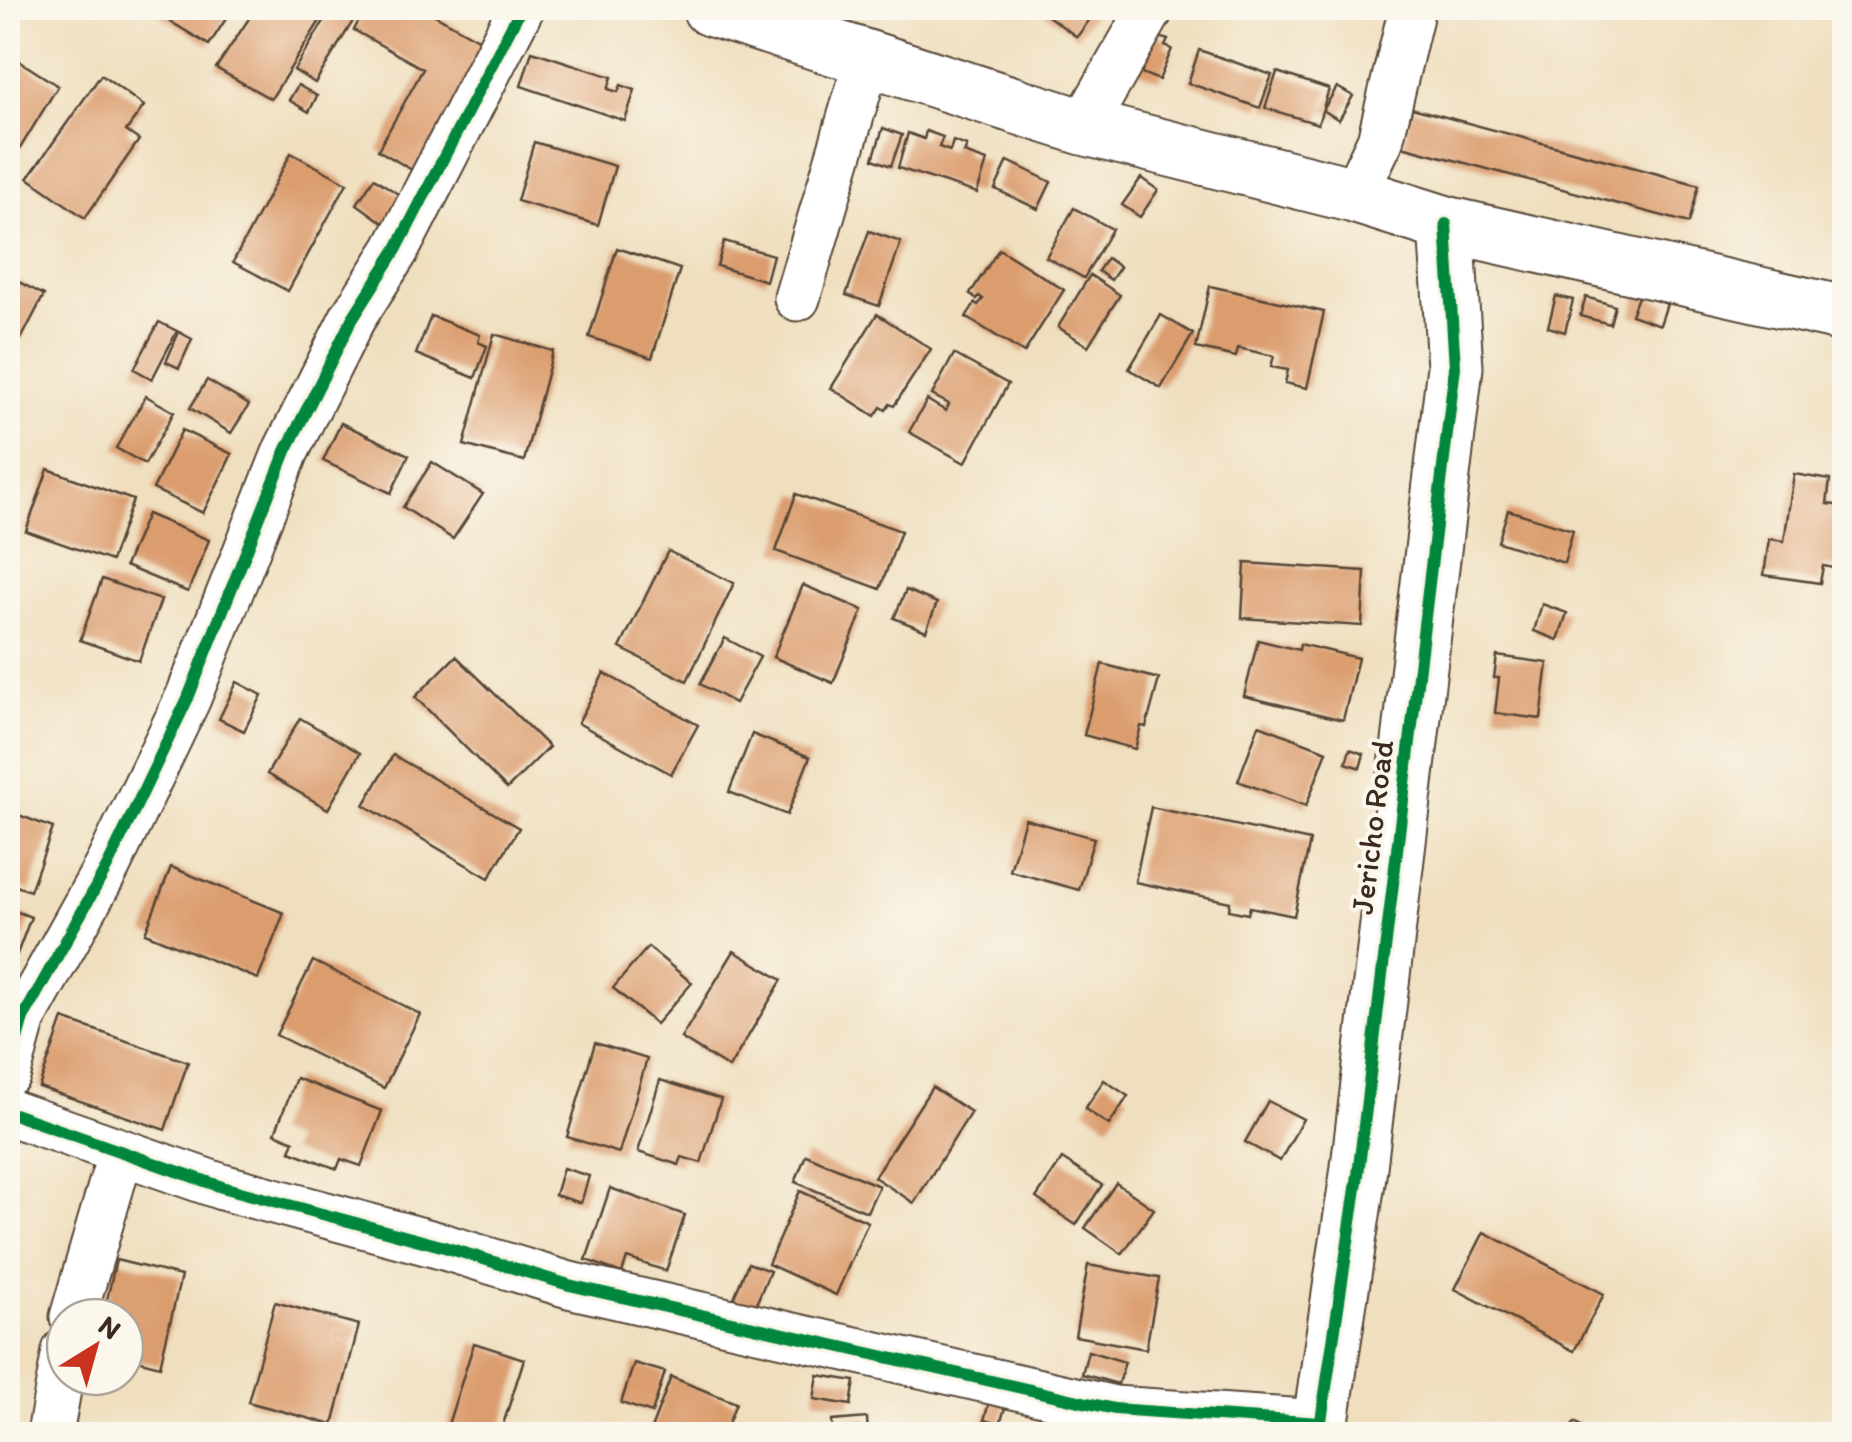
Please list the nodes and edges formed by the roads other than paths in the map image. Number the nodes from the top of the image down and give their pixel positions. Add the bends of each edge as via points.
1 (522, 8) edge
2 (710, 8) edge
3 (1150, 8) edge
4 (1412, 8) edge
5 (868, 58) junction
6 (1083, 127) junction
7 (1354, 195) junction
8 (1446, 224) junction
9 (797, 298) dead end
10 (1844, 314) edge
11 (8, 1072) edge
12 (8, 1112) edge
13 (121, 1152) junction
14 (79, 1297) edge
15 (57, 1397) edge
16 (1320, 1428) edge
17 (50, 1434) edge

1 - 11 street via 286,451 188,698 108,865 23,1018
2 - 5 street
3 - 6 street
4 - 7 street via 1380,141
5 - 6 street
5 - 9 street
6 - 7 street
7 - 8 street
8 - 10 street
8 - 16 street, Jericho Road via 1454,367 1358,1175
12 - 13 street
13 - 14 street
13 - 16 street via 222,1187 569,1284 1114,1409
15 - 17 street

